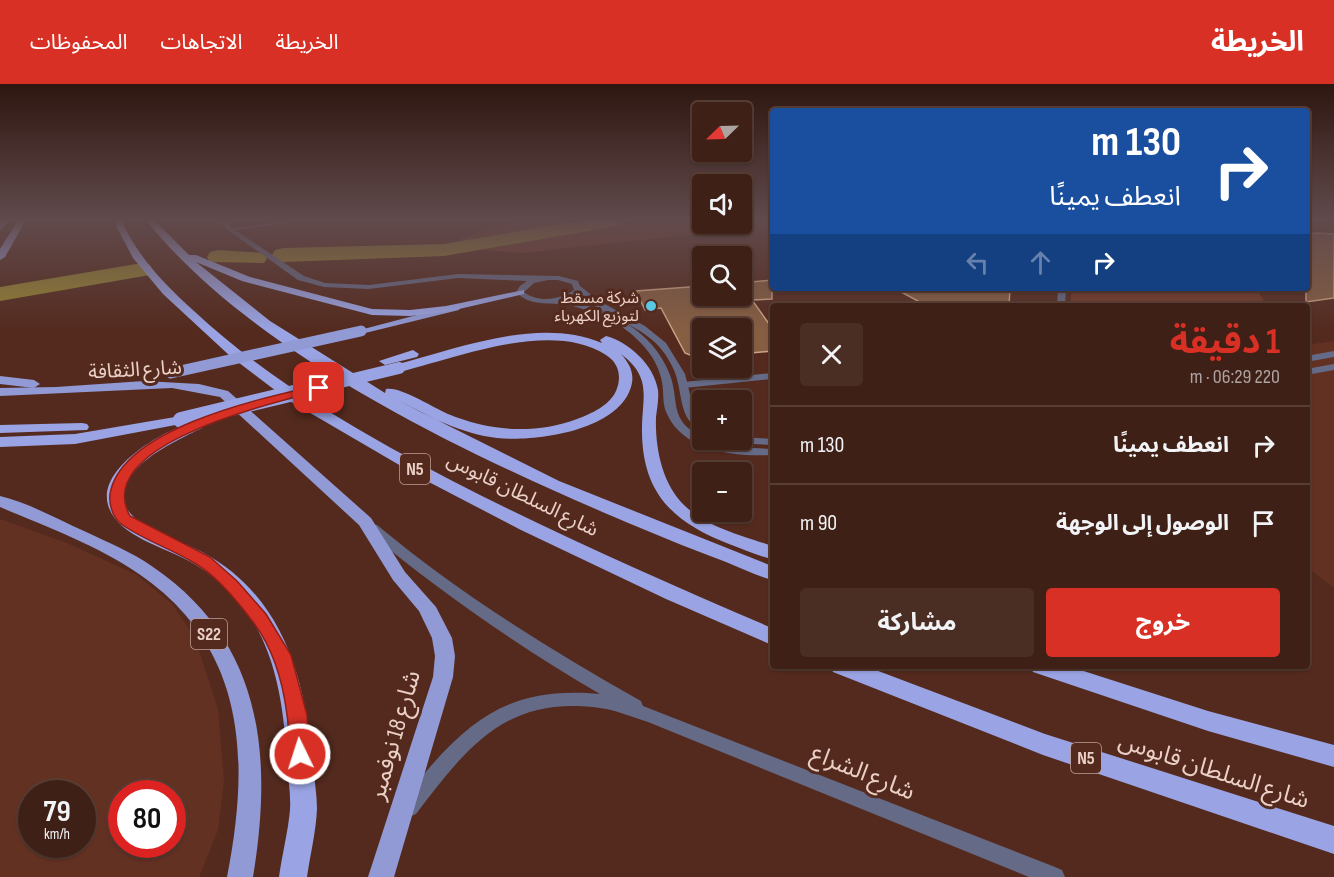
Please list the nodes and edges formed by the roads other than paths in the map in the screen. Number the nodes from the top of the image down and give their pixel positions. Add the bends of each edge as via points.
1 (137, 257) edge
2 (185, 257) edge
3 (188, 257) edge
4 (271, 257) edge
5 (544, 279) junction
6 (401, 283) junction
7 (579, 288) junction
8 (520, 290) junction
9 (551, 300) junction
10 (463, 306) junction
11 (308, 353) junction
12 (1334, 354) edge
13 (1310, 358) edge
14 (1334, 367) edge
15 (1310, 371) edge
16 (770, 376) edge
17 (0, 380) edge
18 (684, 385) junction
19 (0, 392) edge
20 (692, 416) edge
21 (185, 419) junction
22 (0, 429) edge
23 (752, 441) edge
24 (0, 442) edge
25 (770, 442) edge
26 (770, 452) edge
27 (0, 501) edge
28 (365, 522) junction
29 (770, 552) edge
30 (770, 572) edge
31 (770, 636) edge
32 (849, 669) edge
33 (1050, 669) edge
34 (1071, 669) edge
35 (652, 716) junction
36 (1208, 721) junction
37 (1334, 756) edge
38 (398, 822) junction
39 (1334, 840) edge
40 (240, 877) edge
41 (293, 877) edge
42 (381, 877) edge
43 (1055, 877) edge

1 - 31 highway, شارع السلطان قابوس / N5 via 176,300 247,364 313,409 523,526
2 - 11 highway, شارع السلطان قابوس / N5 via 254,315
3 - 10 highway via 246,279 363,311 410,313
4 - 6 street via 315,283 358,287
5 - 6 street via 458,276
5 - 7 street via 571,281
5 - 8 street
6 - 8 street via 477,279 502,282
7 - 9 street via 572,296
7 - 18 street via 654,335 676,363
8 - 9 street via 530,299
8 - 10 highway
9 - 26 street via 606,314 641,338 662,365 670,410 687,432 725,448
10 - 17 main road, bridge via 171,373 64,384
11 - 21 highway, bridge via 443,416 496,433 554,430 581,422 616,402 626,379 624,366 615,355 580,339 511,340 399,368 258,403
11 - 30 highway, شارع السلطان قابوس / N5 via 397,407 555,485
12 - 13 street
14 - 15 street
16 - 18 street
18 - 20 street via 686,409
19 - 28 main road, شارع الثقافة via 44,394 165,384 213,389 224,394
21 - 22 highway via 75,428
21 - 24 highway via 75,439
21 - 29 highway via 471,339 525,330 582,332 628,351 642,367 651,387 651,460 660,485 679,510 712,529
21 - 41 highway via 127,470 118,487 116,503 124,519 204,561 231,585 260,619 282,655 297,715 303,812
23 - 25 street
27 - 40 main road, S22 via 139,565 194,613 215,643 235,678 246,719 248,784
28 - 35 street, شارع الشراع via 509,631
28 - 38 main road, شارع 18 نوفمبر via 399,576 436,621 445,656 437,698
32 - 39 highway, شارع السلطان قابوس / N5 via 1043,744
33 - 36 highway
34 - 36 highway
35 - 38 street, شارع الشراع via 599,701 536,701 500,714 468,737
35 - 43 street, شارع الشراع
36 - 37 highway
38 - 42 main road, شارع 18 نوفمبر

